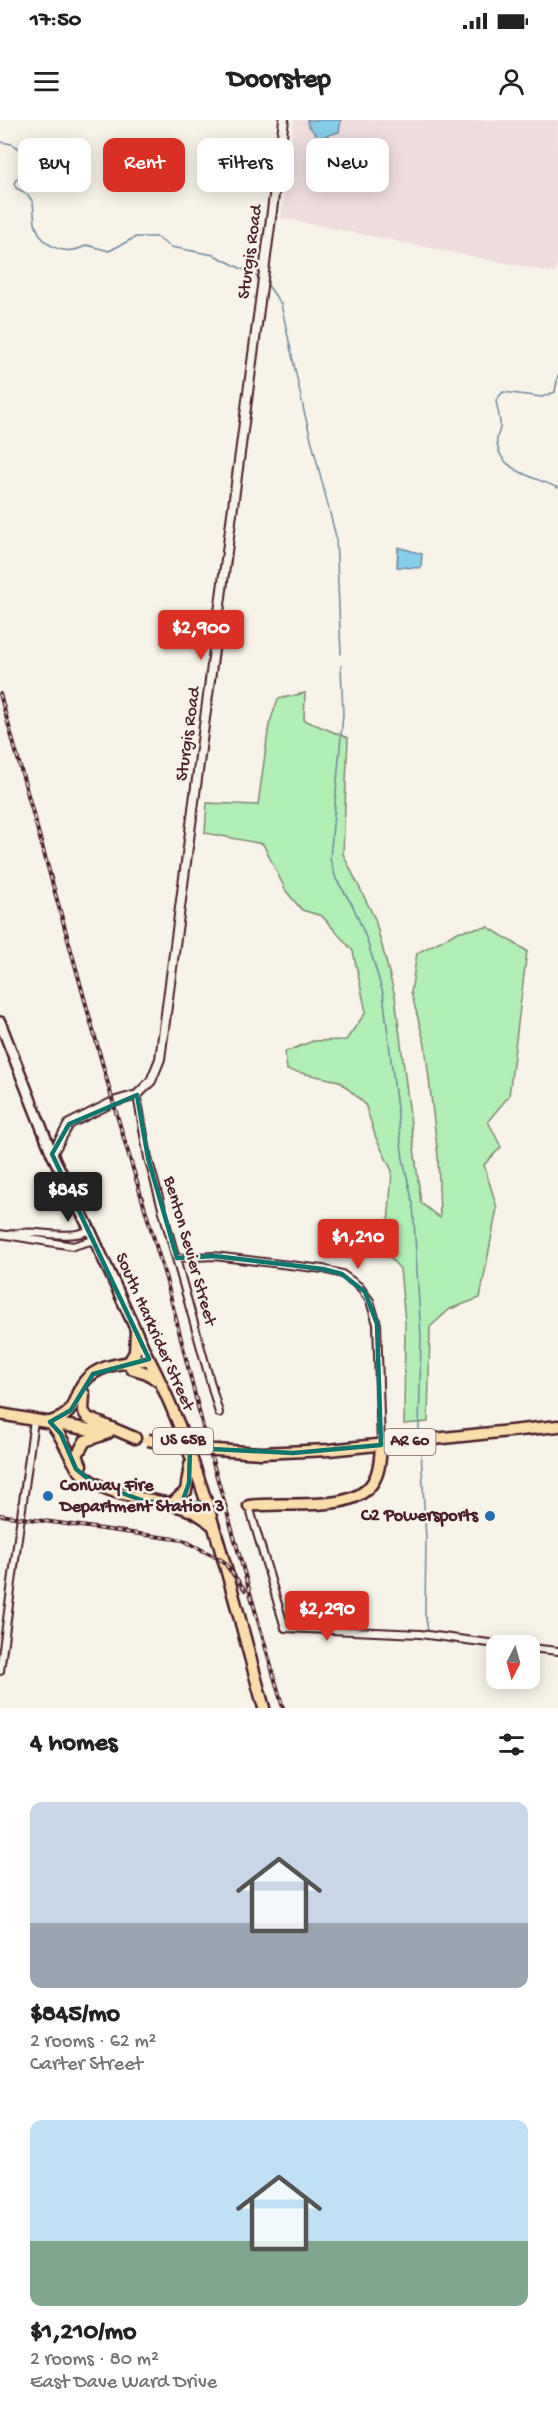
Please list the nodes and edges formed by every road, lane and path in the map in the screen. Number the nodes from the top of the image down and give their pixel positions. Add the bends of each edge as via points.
1 (284, 120) edge
2 (0, 1022) edge
3 (137, 1095) junction
4 (52, 1154) junction
5 (90, 1230) junction
6 (4, 1234) edge
7 (94, 1240) junction
8 (177, 1258) junction
9 (136, 1332) junction
10 (150, 1362) junction
11 (130, 1365) junction
12 (160, 1383) junction
13 (219, 1413) dead end
14 (0, 1414) edge
15 (34, 1420) junction
16 (50, 1422) junction
17 (558, 1426) edge
18 (108, 1433) junction
19 (135, 1438) junction
20 (381, 1445) junction
21 (190, 1458) junction
22 (176, 1503) junction
23 (206, 1505) junction
24 (249, 1506) joint
25 (213, 1526) junction
26 (486, 1643) edge
27 (540, 1649) edge
28 (558, 1651) edge
29 (0, 1671) edge
30 (264, 1708) edge

1 - 3 street, Sturgis Road via 160,1059 151,1081
2 - 4 main road, South Harkrider Street
3 - 4 street via 69,1124
3 - 8 street, Benton Sevier Street via 148,1158
4 - 5 main road, South Harkrider Street
5 - 6 street via 80,1234
5 - 7 main road, South Harkrider Street
6 - 7 street via 73,1246
7 - 9 main road, South Harkrider Street
8 - 13 street, Benton Sevier Street
8 - 20 street via 214,1256 323,1269 342,1274 359,1286 370,1300 377,1324
9 - 10 main road, South Harkrider Street
9 - 11 main road
10 - 11 main road
10 - 12 main road, South Harkrider Street / US 65B
11 - 12 main road
11 - 16 main road via 93,1374 84,1382 71,1410
11 - 19 main road via 91,1382 82,1402 88,1418
12 - 21 main road, South Harkrider Street / US 65B
14 - 15 main road
15 - 16 main road
15 - 29 street
16 - 18 main road, AR 60
16 - 22 main road via 62,1434 76,1470 92,1482 135,1499
17 - 20 main road, AR 60
18 - 19 main road, AR 60
18 - 22 main road via 92,1437 79,1448 77,1455 84,1468 128,1491
19 - 20 main road, AR 60, bridge via 200,1449 261,1453
20 - 24 main road via 373,1482 364,1493 347,1501
21 - 22 main road via 189,1484
21 - 23 main road, South Harkrider Street / US 65B
22 - 23 main road
22 - 25 main road via 197,1512
23 - 25 main road, South Harkrider Street / US 65B
24 - 26 street via 285,1628 420,1634
25 - 30 main road, US 65B
27 - 28 street

